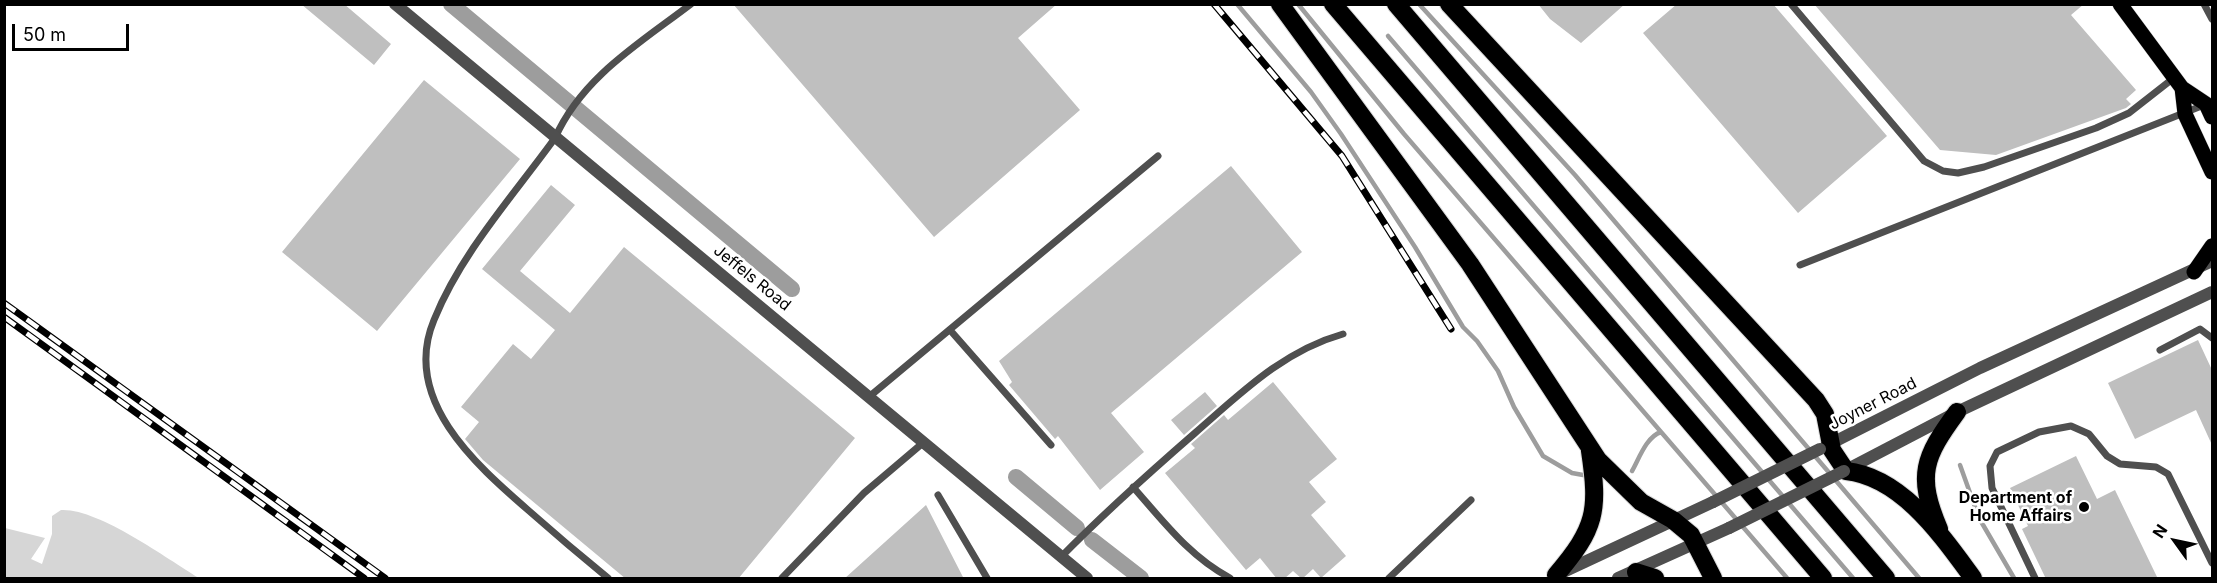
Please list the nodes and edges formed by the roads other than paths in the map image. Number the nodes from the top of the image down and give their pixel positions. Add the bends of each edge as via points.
1 (395, 4) edge
2 (691, 4) edge
3 (1280, 4) edge
4 (1333, 4) edge
5 (1396, 4) edge
6 (1449, 4) edge
7 (1791, 4) edge
8 (2120, 4) edge
9 (2204, 4) edge
10 (2212, 19) edge
11 (2178, 83) junction
12 (2209, 110) edge
13 (2185, 114) junction
14 (555, 138) junction
15 (1158, 156) dead end
16 (2212, 172) edge
17 (2212, 246) edge
18 (2212, 261) edge
19 (1800, 265) dead end
20 (2194, 272) junction
21 (2212, 291) edge
22 (950, 330) junction
23 (1343, 334) dead end
24 (2212, 338) edge
25 (2160, 350) dead end
26 (870, 396) junction
27 (1957, 412) junction
28 (924, 442) junction
29 (1051, 445) dead end
30 (1825, 446) junction
31 (1590, 449) junction
32 (1845, 471) junction
33 (1133, 487) junction
34 (938, 495) dead end
35 (1471, 500) dead end
36 (1673, 520) junction
37 (1942, 536) junction
38 (1697, 544) junction
39 (1060, 558) junction
40 (2212, 563) edge
41 (1636, 572) junction
42 (1553, 577) edge
43 (608, 579) edge
44 (782, 579) edge
45 (987, 579) edge
46 (1087, 579) edge
47 (1230, 579) edge
48 (1389, 579) edge
49 (1618, 579) edge
50 (1655, 579) edge
51 (1713, 579) edge
52 (1823, 579) edge
53 (1886, 579) edge
54 (1972, 579) edge
55 (2035, 579) edge

1 - 14 street, Jeffels Road
2 - 14 lane via 605,69 564,118
3 - 31 highway via 1470,264
4 - 52 highway
5 - 53 highway
6 - 30 highway via 1816,400 1825,414
7 - 11 lane via 1924,161 1942,171 1958,173 1984,167 2096,128
8 - 11 main road
9 - 10 lane
11 - 12 main road
11 - 13 main road
12 - 13 lane
13 - 16 main road
13 - 19 lane
14 - 26 street, Jeffels Road
14 - 43 lane via 449,287 433,322 426,356 435,401 467,455
15 - 22 lane
17 - 20 main road
18 - 20 street, Joyner Road
20 - 30 street, Joyner Road via 1980,368
21 - 27 street
22 - 26 lane
22 - 29 lane
23 - 33 lane via 1298,350 1276,364
24 - 25 lane via 2200,329
26 - 28 street, Jeffels Road
27 - 32 street
27 - 37 highway via 1930,452 1925,470 1928,498
28 - 39 street, Jeffels Road
28 - 44 lane via 864,493
30 - 32 highway
30 - 36 street, Joyner Road, bridge
31 - 36 highway via 1632,494
31 - 42 highway via 1596,493 1594,513 1578,550
32 - 37 highway via 1875,478
32 - 38 street, bridge
33 - 39 lane
33 - 47 lane via 1185,547
34 - 45 lane
35 - 48 lane
36 - 38 highway
36 - 42 street, Joyner Road
37 - 54 highway
38 - 41 street
38 - 51 highway
39 - 46 street, Jeffels Road
40 - 55 lane via 2168,474 2156,467 2120,464 2107,456 2089,434 2071,426 2039,432 1997,452 1990,466 1992,489
41 - 49 street
41 - 50 highway

